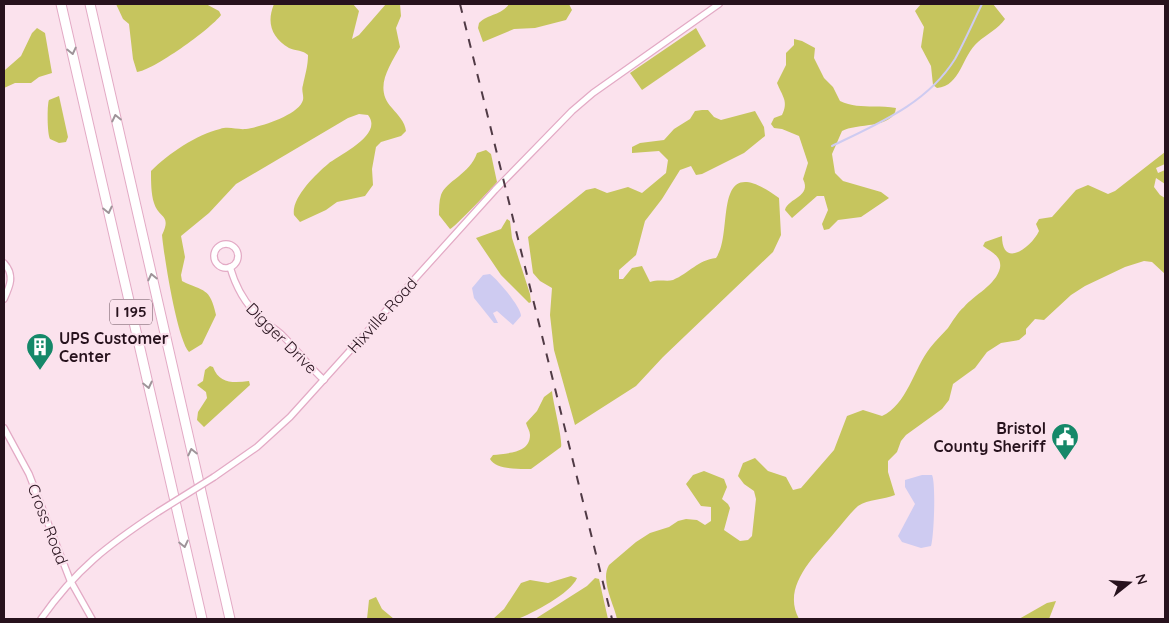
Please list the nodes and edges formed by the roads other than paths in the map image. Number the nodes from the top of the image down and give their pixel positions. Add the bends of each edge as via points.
1 (61, 4) edge
2 (90, 4) edge
3 (719, 4) edge
4 (4, 263) edge
5 (230, 267) junction
6 (4, 299) edge
7 (324, 380) junction
8 (4, 428) edge
9 (70, 580) junction
10 (41, 619) edge
11 (92, 619) edge
12 (202, 619) edge
13 (230, 619) edge

1 -> 12 highway, I 195
13 -> 2 highway, I 195
3 - 7 street, Hixville Road via 572,111 495,190
4 - 6 street via 10,271 11,280
5 - 5 street, Digger Drive via 237,261 238,252 231,245 222,244 215,250 215,260 221,267
5 - 7 street, Digger Drive via 246,302
7 - 9 street, Hixville Road, bridge via 271,435 214,477 104,549
8 - 9 street, Cross Road via 30,474
9 - 10 street, Hixville Road
9 - 11 street, Cross Road

